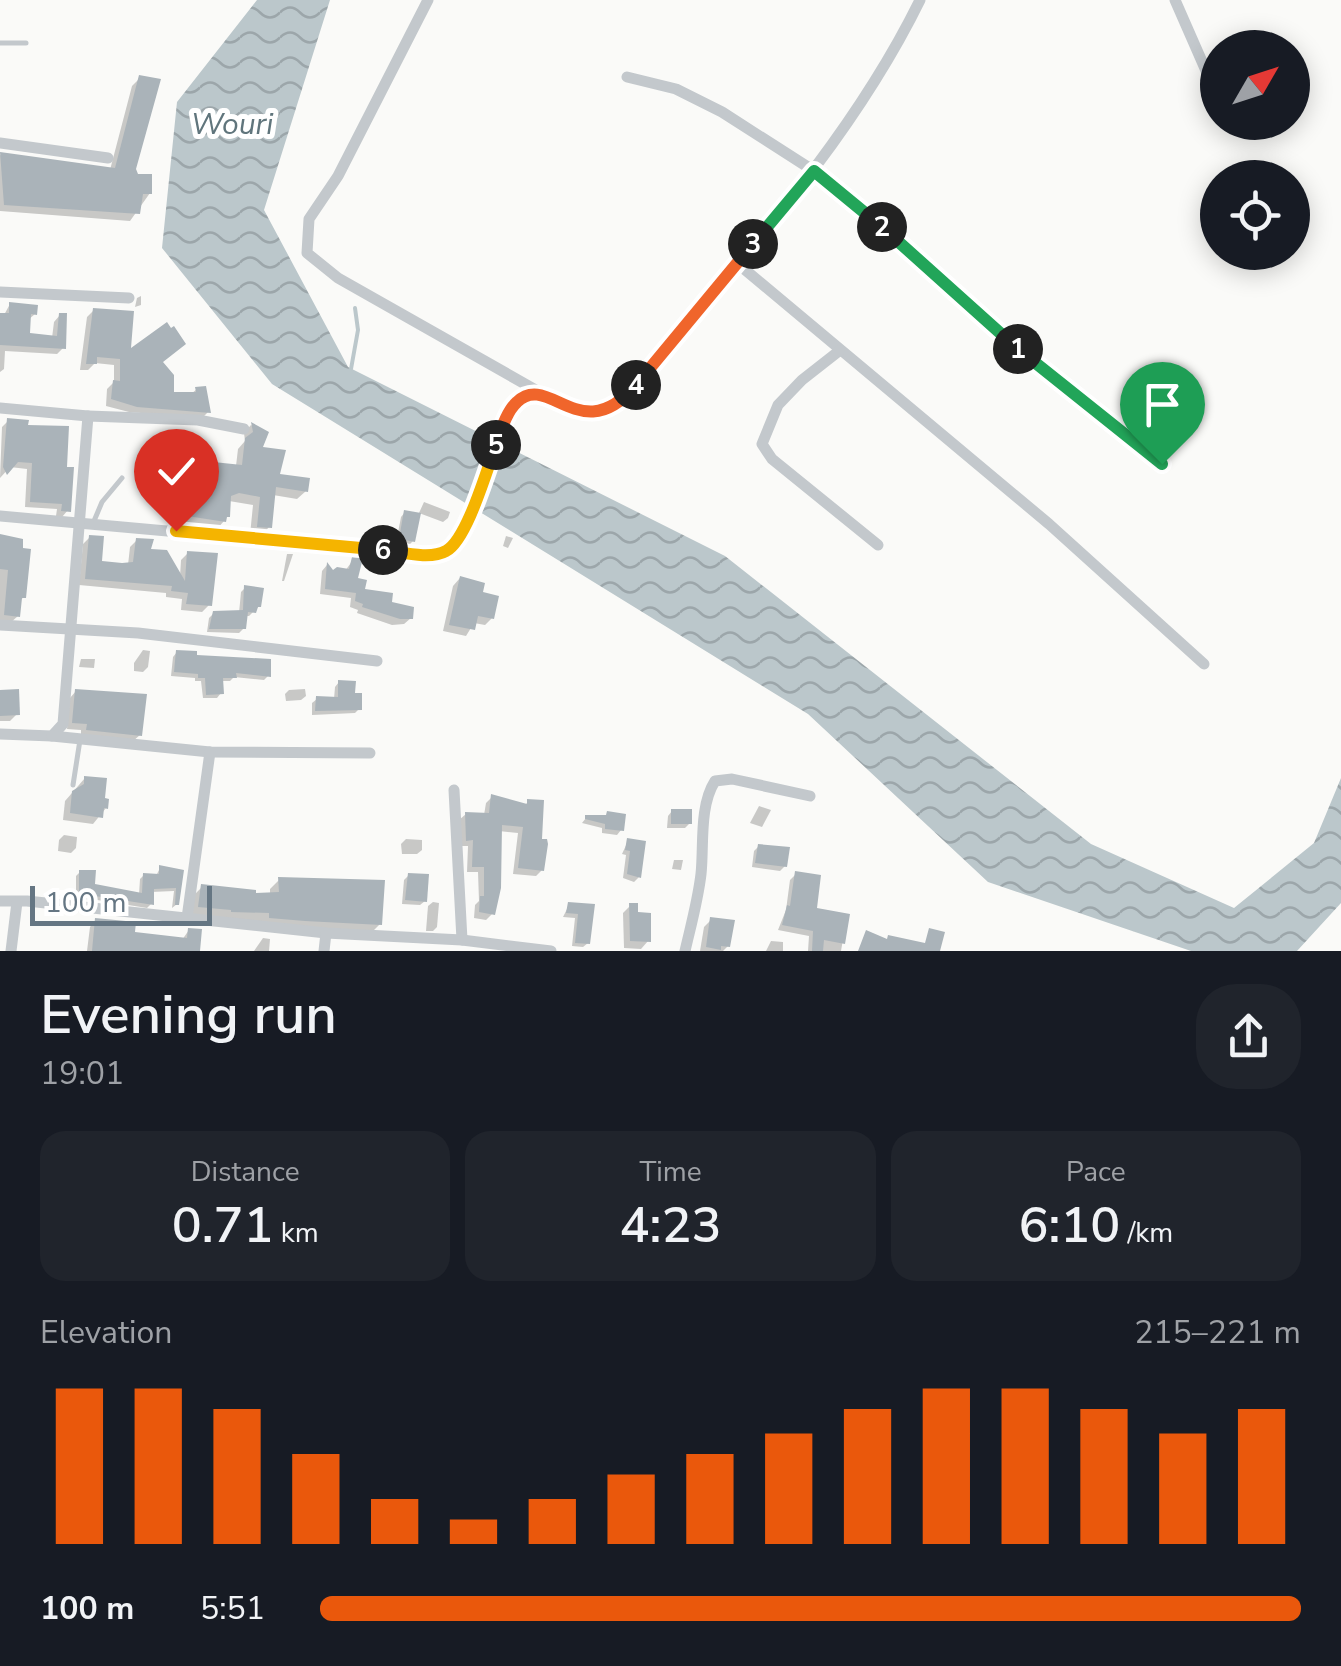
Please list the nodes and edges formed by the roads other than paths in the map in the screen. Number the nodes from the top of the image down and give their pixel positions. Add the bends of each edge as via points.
1 (428, 0) edge
2 (920, 0) edge
3 (1175, 0) edge
4 (0, 43) edge
5 (26, 44) dead end
6 (1200, 57) edge
7 (627, 77) dead end
8 (0, 142) edge
9 (108, 158) dead end
10 (814, 171) junction
11 (737, 263) junction
12 (0, 292) edge
13 (129, 298) dead end
14 (840, 351) junction
15 (541, 393) junction
16 (0, 408) edge
17 (88, 416) junction
18 (244, 429) dead end
19 (1162, 464) dead end
20 (122, 478) dead end
21 (0, 516) edge
22 (87, 522) junction
23 (878, 545) dead end
24 (0, 625) edge
25 (69, 631) junction
26 (378, 660) dead end
27 (1204, 664) dead end
28 (0, 734) edge
29 (52, 736) junction
30 (80, 740) junction
31 (210, 752) junction
32 (370, 753) dead end
33 (74, 785) dead end
34 (454, 790) dead end
35 (810, 796) dead end
36 (0, 902) edge
37 (16, 902) junction
38 (187, 918) junction
39 (326, 933) junction
40 (462, 940) junction
41 (12, 951) edge
42 (324, 951) edge
43 (551, 951) edge
44 (685, 951) edge

1 - 15 street via 309,219 308,253 338,278
2 - 10 street via 856,114
3 - 6 street
4 - 5 lane
7 - 10 street via 676,89 722,112
8 - 9 street
10 - 11 street
10 - 19 street via 1009,342
11 - 14 street
11 - 15 street via 629,393 605,410 583,414
12 - 13 street
14 - 23 street via 778,405 762,444
14 - 27 street via 1049,524
15 - 22 street via 528,394 508,413 460,539 435,555
16 - 17 street
17 - 18 street via 198,420
17 - 22 street
20 - 22 lane
21 - 22 street
22 - 25 street
24 - 25 street
25 - 26 street
25 - 29 street via 63,724
28 - 29 street
29 - 30 street
30 - 31 street
30 - 33 lane
31 - 32 street
31 - 38 street
34 - 40 street
35 - 44 street via 732,779 715,782
36 - 37 street
37 - 38 street
37 - 41 street
38 - 39 street
39 - 40 street
39 - 42 street
40 - 43 street

